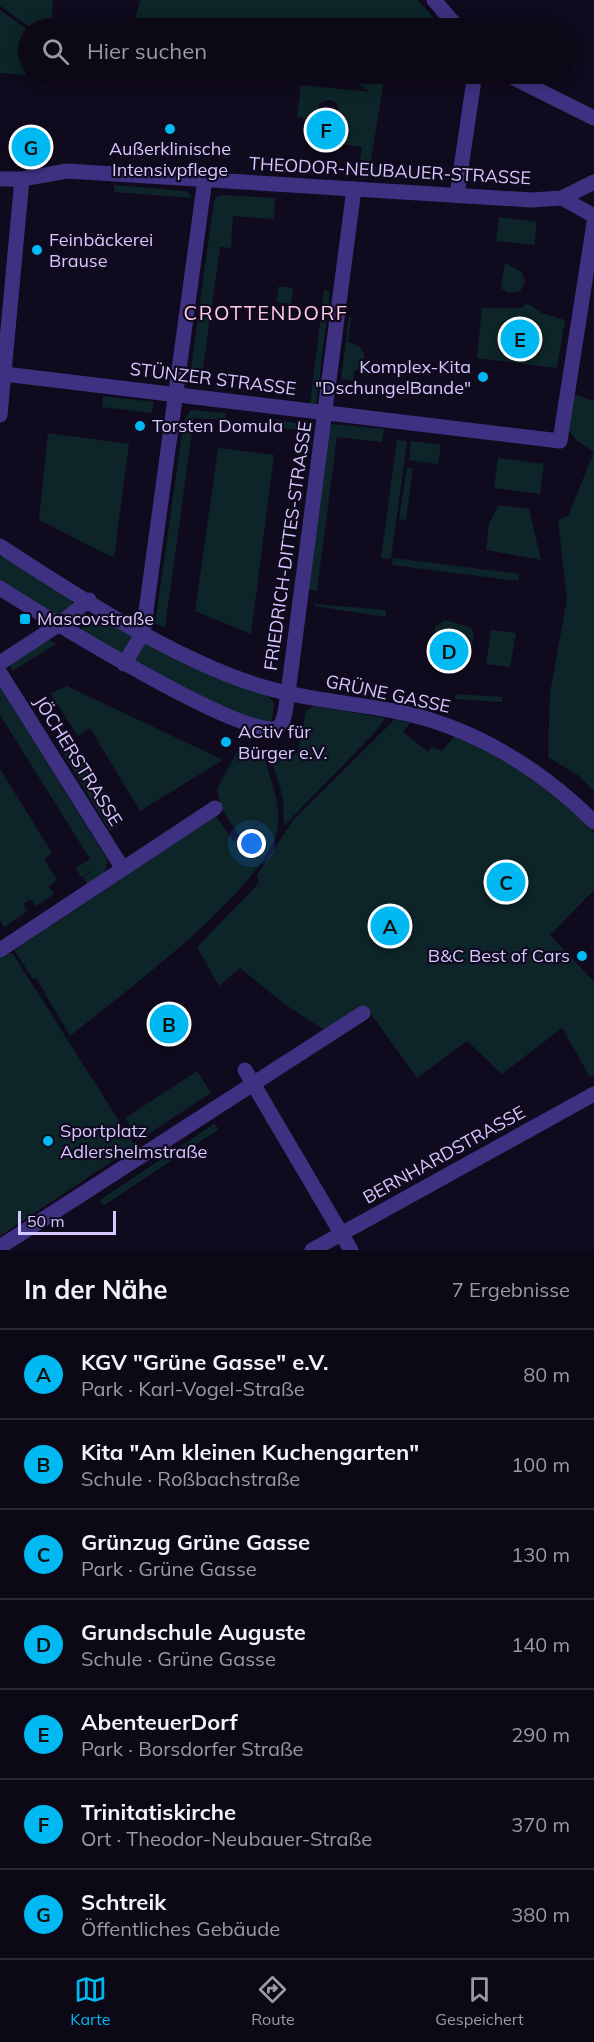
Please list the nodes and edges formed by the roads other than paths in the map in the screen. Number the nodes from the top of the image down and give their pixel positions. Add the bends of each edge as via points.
1 (434, 0) edge
2 (449, 18) edge
3 (474, 84) edge
4 (526, 84) edge
5 (594, 118) edge
6 (0, 179) edge
7 (22, 179) junction
8 (205, 179) junction
9 (594, 182) edge
10 (354, 189) junction
11 (457, 195) junction
12 (562, 198) junction
13 (594, 216) edge
14 (594, 224) edge
15 (587, 315) edge
16 (4, 374) junction
17 (177, 394) junction
18 (325, 412) junction
19 (0, 413) edge
20 (0, 546) edge
21 (0, 588) edge
22 (89, 600) junction
23 (58, 626) junction
24 (143, 633) junction
25 (0, 663) edge
26 (124, 664) junction
27 (0, 673) edge
28 (288, 693) junction
29 (215, 808) dead end
30 (594, 822) edge
31 (123, 869) junction
32 (0, 950) edge
33 (363, 1013) dead end
34 (249, 1077) junction
35 (594, 1094) edge
36 (343, 1234) junction
37 (0, 1247) edge
38 (312, 1250) edge
39 (351, 1250) edge

1 - 2 street
3 - 11 street
4 - 5 street
6 - 7 street, THEODOR-NEUBAUER-STRASSE
7 - 8 street, THEODOR-NEUBAUER-STRASSE via 67,171
7 - 16 street
8 - 10 street, THEODOR-NEUBAUER-STRASSE
8 - 17 street
9 - 12 street, THEODOR-NEUBAUER-STRASSE
10 - 11 street, THEODOR-NEUBAUER-STRASSE
10 - 18 street, FRIEDRICH-DITTES-STRASSE
11 - 12 street, THEODOR-NEUBAUER-STRASSE
12 - 13 street
14 - 15 street
15 - 18 street, STÜNZER STRASSE via 560,441
16 - 17 street, STÜNZER STRASSE
16 - 19 street
17 - 18 street, STÜNZER STRASSE
17 - 24 street
18 - 28 street, FRIEDRICH-DITTES-STRASSE
20 - 22 street, GRÜNE GASSE
21 - 23 street
22 - 23 street
22 - 24 street, GRÜNE GASSE
23 - 25 street
23 - 26 street
24 - 26 street
24 - 28 street, GRÜNE GASSE via 218,670
26 - 28 street, FRIEDRICH-DITTES-STRASSE via 194,700 272,729 283,722
27 - 31 street, JÖCHERSTRASSE
28 - 30 street, GRÜNE GASSE via 397,712 468,734 534,772
29 - 31 street
31 - 32 street
33 - 34 street
34 - 36 street
34 - 37 street
35 - 36 street, BERNHARDSTRASSE
36 - 38 street, BERNHARDSTRASSE
36 - 39 street

